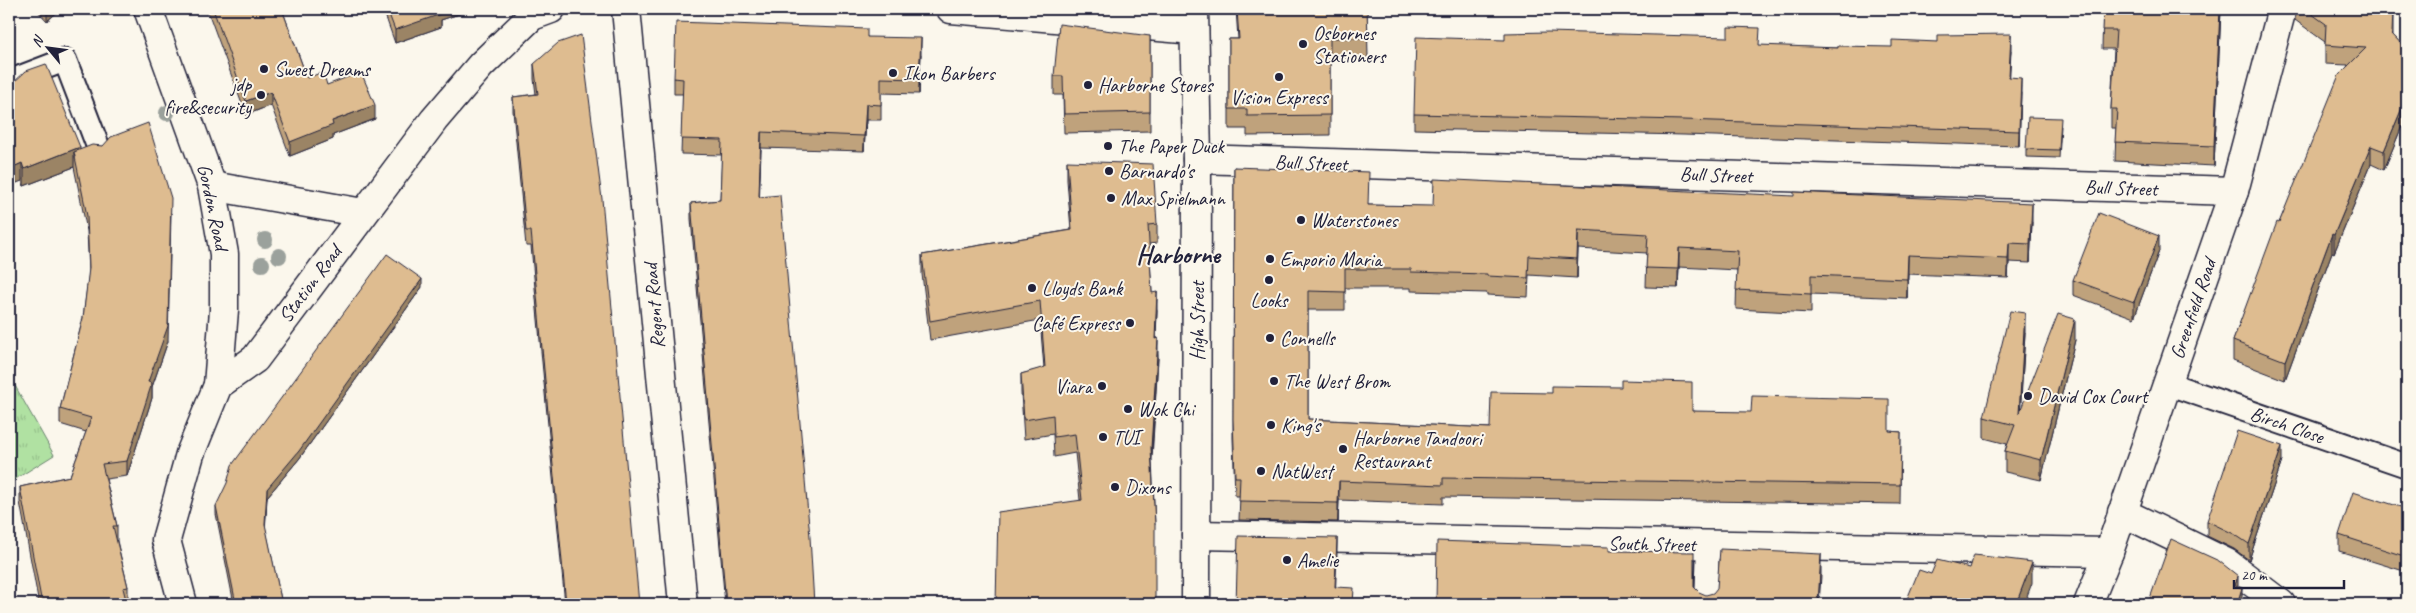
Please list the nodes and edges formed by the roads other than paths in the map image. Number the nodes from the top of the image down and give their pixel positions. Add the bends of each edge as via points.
1 (148, 9) edge
2 (551, 9) edge
3 (626, 9) edge
4 (951, 9) edge
5 (2282, 9) edge
6 (1194, 19) edge
7 (9, 88) edge
8 (99, 149) edge
9 (1197, 159) junction
10 (212, 186) junction
11 (2234, 192) junction
12 (363, 213) junction
13 (2166, 384) junction
14 (218, 385) junction
15 (2407, 466) edge
16 (2122, 512) junction
17 (1196, 535) junction
18 (1708, 545) junction
19 (2109, 552) junction
20 (182, 604) edge
21 (683, 604) edge
22 (1196, 604) edge
23 (1706, 604) edge
24 (2088, 604) edge
25 (2281, 604) edge

1 - 10 street, Gordon Road
2 - 12 street, Station Road via 532,16 481,65
3 - 21 street, Regent Road
4 - 6 street
5 - 11 street, Greenfield Road
6 - 9 street, High Street
7 - 8 lane via 18,78 65,60
9 - 11 street, Bull Street
9 - 17 street, High Street
10 - 12 street
10 - 14 street, Gordon Road via 224,254 224,310
11 - 13 street, Greenfield Road
12 - 14 street, Station Road via 254,359
13 - 15 lane, Birch Close
13 - 16 street, Greenfield Road
14 - 20 street via 190,454 166,540
16 - 19 street, Greenfield Road
16 - 25 street via 2228,563
17 - 18 street, South Street
17 - 22 street, High Street
18 - 19 street, South Street
18 - 23 lane
19 - 24 street, Greenfield Road

